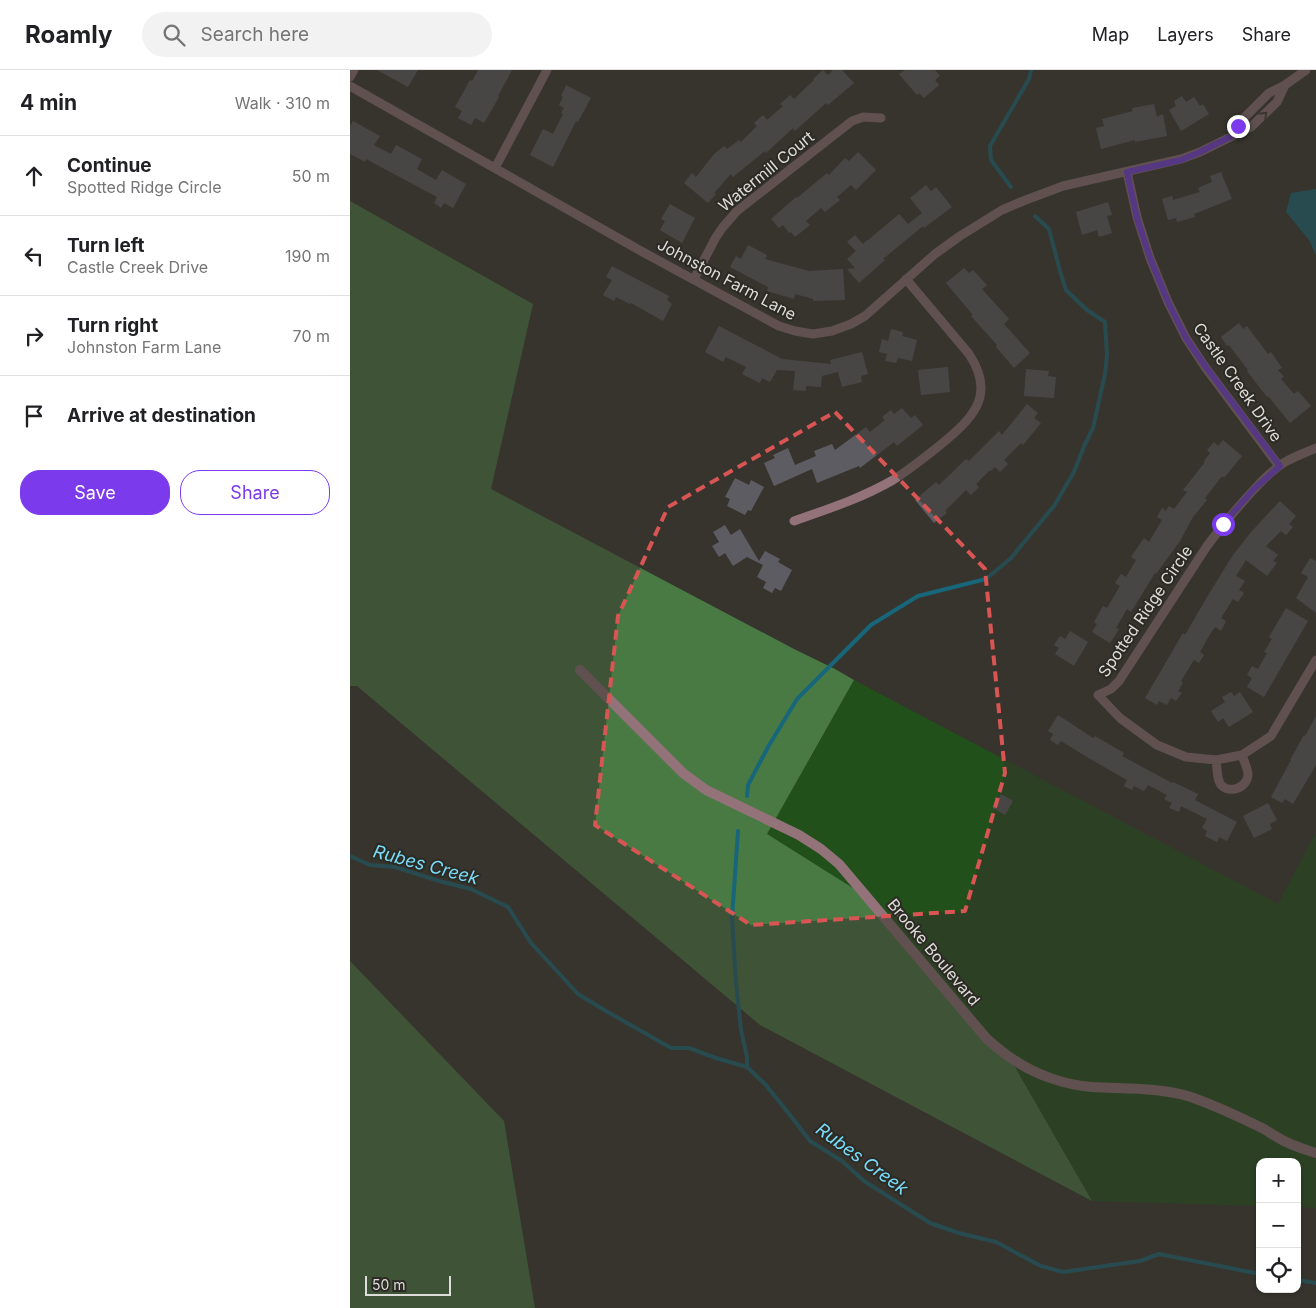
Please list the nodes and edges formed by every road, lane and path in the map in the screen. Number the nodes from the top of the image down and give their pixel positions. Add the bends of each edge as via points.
1 (354, 70) edge
2 (547, 70) edge
3 (1306, 70) edge
4 (350, 77) edge
5 (350, 86) edge
6 (881, 118) dead end
7 (495, 168) junction
8 (1127, 172) junction
9 (694, 279) junction
10 (906, 279) junction
11 (1316, 448) edge
12 (1280, 466) junction
13 (794, 521) dead end
14 (1316, 660) edge
15 (580, 670) dead end
16 (1242, 756) junction
17 (1216, 760) junction
18 (1316, 1153) edge

1 - 4 street
2 - 7 street
3 - 8 street, Johnston Farm Lane via 1269,93 1244,118 1232,136 1181,160
5 - 7 street, Johnston Farm Lane
6 - 9 street, Watermill Court via 863,117 852,121 745,203 723,227
7 - 9 street, Johnston Farm Lane
8 - 10 street, Johnston Farm Lane via 1063,186 1002,210 941,249
8 - 12 street, Castle Creek Drive via 1150,258 1186,338
9 - 10 street, Johnston Farm Lane via 779,326 812,334 832,331 865,316
10 - 13 street via 969,354 981,383 977,405 954,434 893,480
11 - 12 street, Spotted Ridge Circle
12 - 17 street, Spotted Ridge Circle via 1223,524 1119,681 1098,695 1120,718 1157,745 1186,757
14 - 16 street, Spotted Ridge Circle via 1271,736
15 - 18 street, Brooke Boulevard via 684,773 706,790 799,835 833,859 987,1039 1013,1060 1042,1076 1069,1083 1188,1096
16 - 17 street, Spotted Ridge Circle
16 - 17 street via 1247,778 1245,784 1234,790 1219,782

